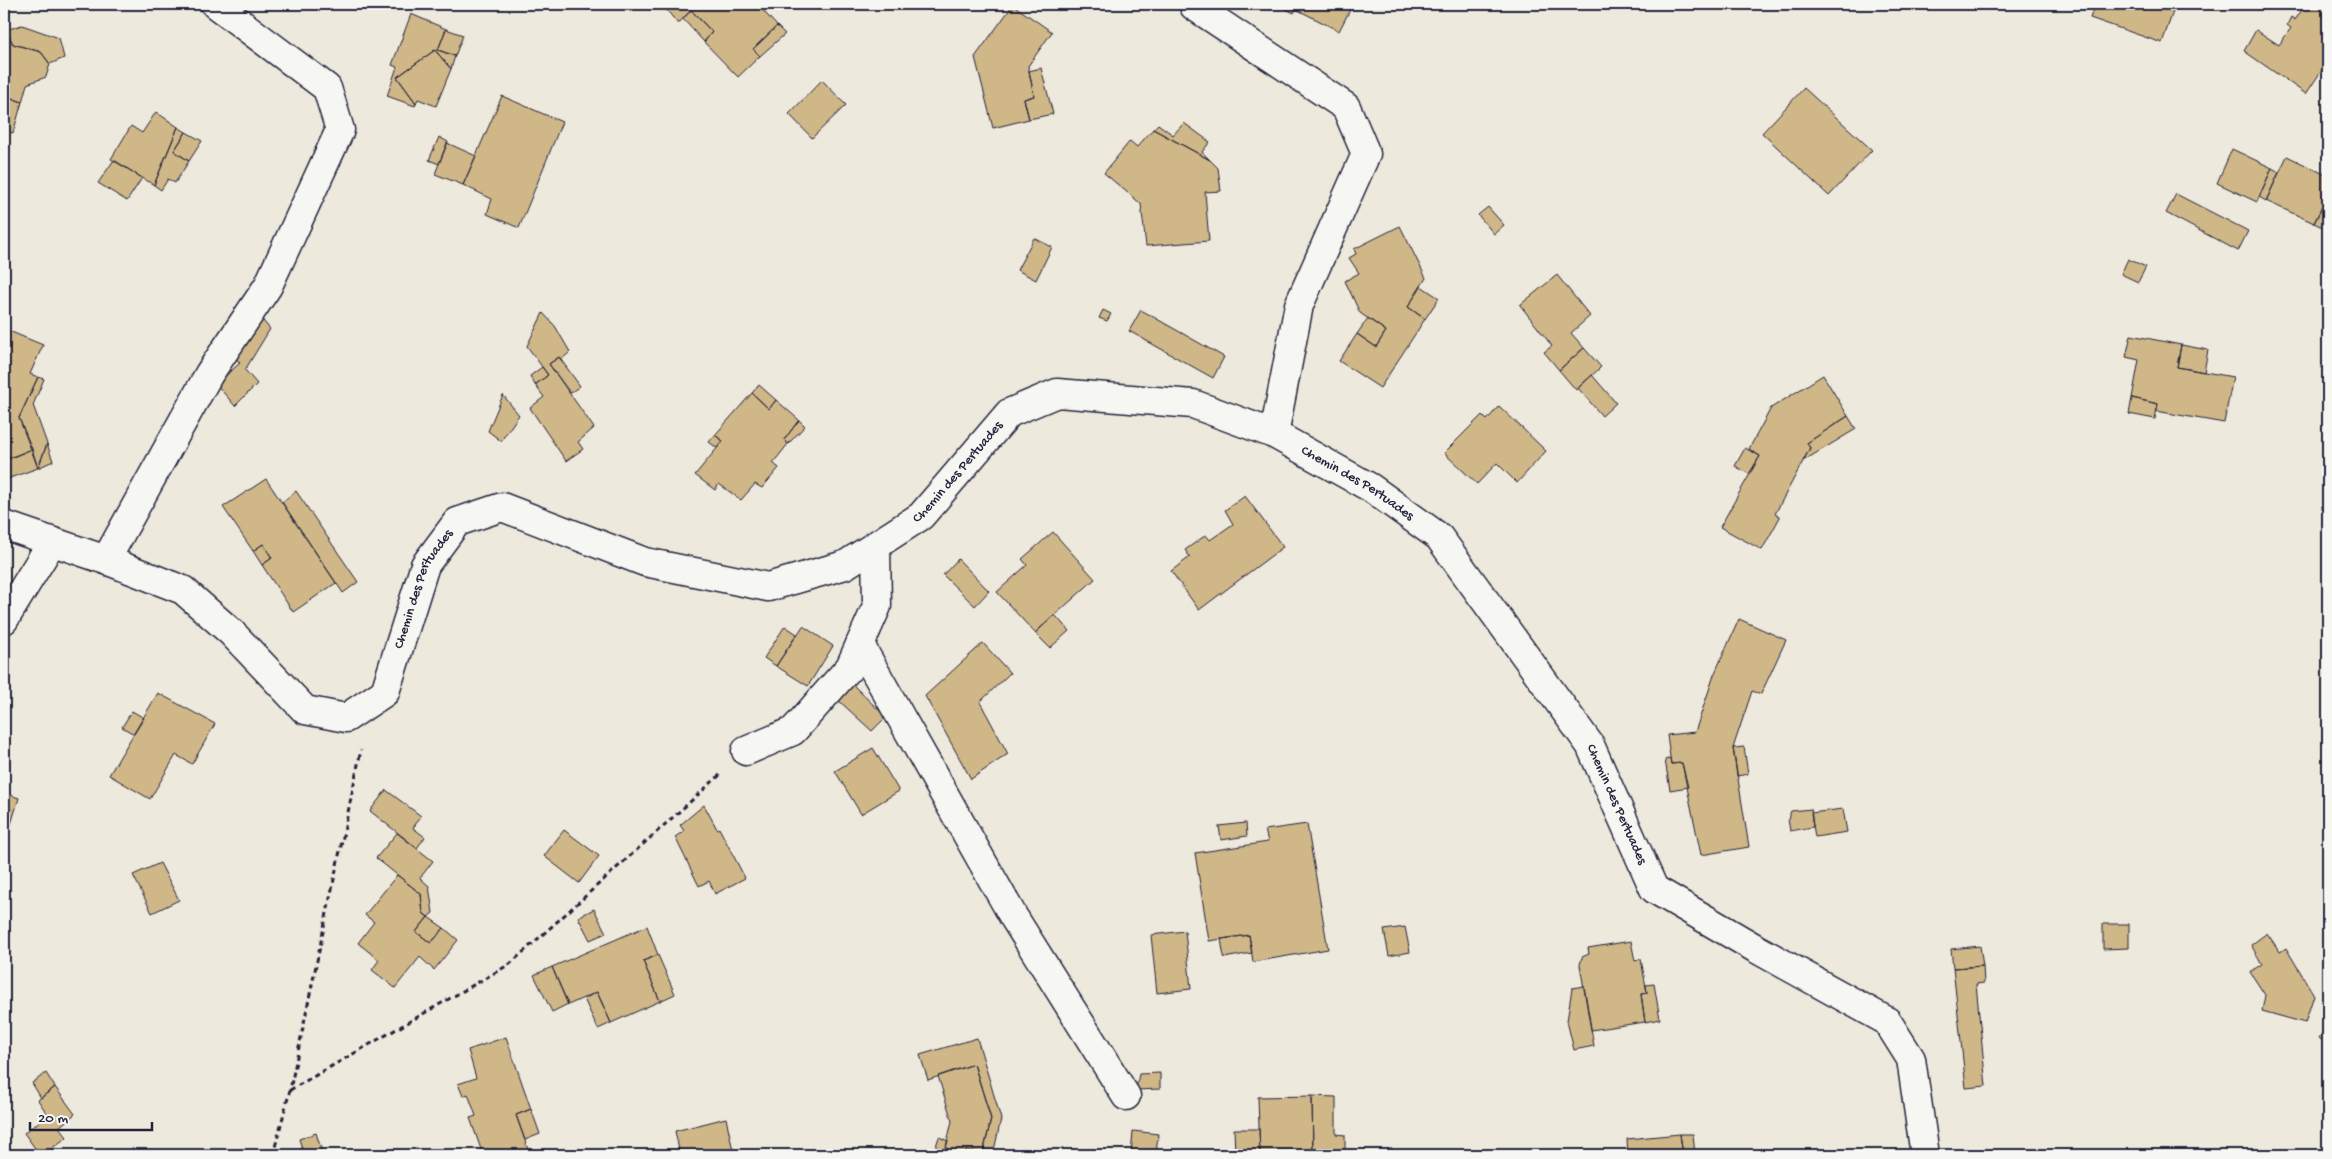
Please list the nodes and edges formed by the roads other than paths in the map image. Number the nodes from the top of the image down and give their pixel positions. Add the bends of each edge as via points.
1 (214, 4) edge
2 (1194, 6) dead end
3 (1274, 434) junction
4 (4, 525) edge
5 (52, 542) junction
6 (876, 545) junction
7 (106, 560) junction
8 (4, 620) edge
9 (860, 645) junction
10 (746, 751) road end
11 (1126, 1096) dead end
12 (1925, 1155) edge

1 - 7 street via 327,88 340,130 268,286 209,374
2 - 3 street via 1346,107 1366,154 1299,305
3 - 6 street, Chemin des Pertuades via 1193,404 1057,393 1010,413 921,516
3 - 12 street, Chemin des Pertuades via 1371,488 1439,537 1590,745 1654,889 1887,1021 1911,1059
4 - 5 street, Chemin des Pertuades
5 - 7 street, Chemin des Pertuades
5 - 8 street
6 - 7 street, Chemin des Pertuades via 845,565 768,587 645,562 502,507 457,522 425,565 385,692 346,718 305,710 232,633 183,590
6 - 9 street via 877,606
9 - 10 street via 850,668 793,731
9 - 11 street via 1013,916

